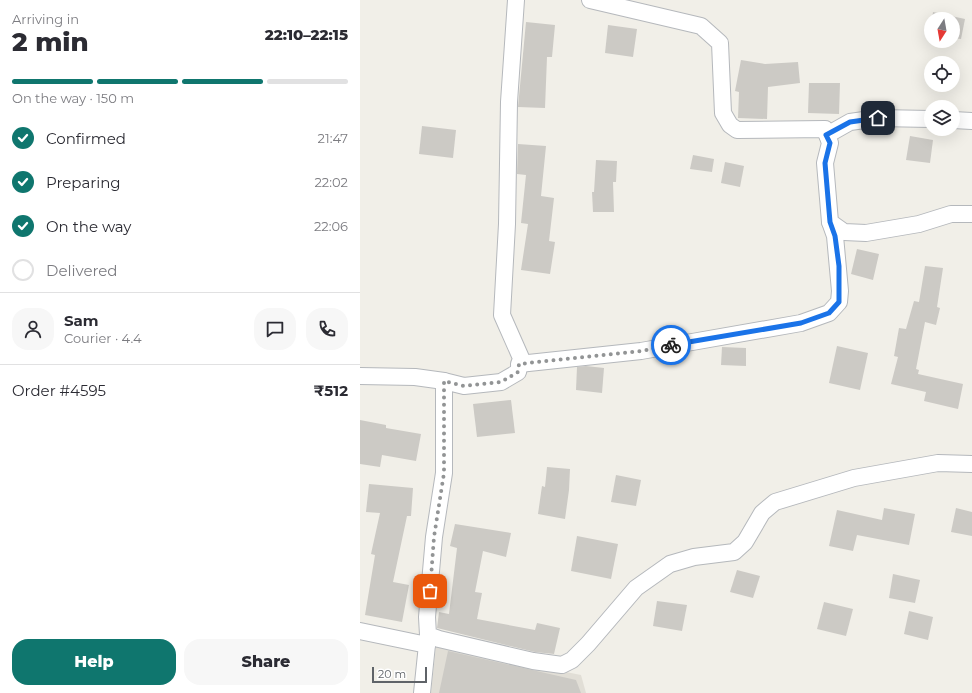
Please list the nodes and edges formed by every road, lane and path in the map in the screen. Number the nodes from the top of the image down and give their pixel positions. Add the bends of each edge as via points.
1 (516, 0) edge
2 (590, 0) edge
3 (924, 119) edge
4 (960, 120) edge
5 (972, 121) edge
6 (826, 135) junction
7 (972, 214) edge
8 (830, 222) junction
9 (519, 364) junction
10 (360, 376) edge
11 (444, 381) junction
12 (972, 464) edge
13 (360, 631) edge
14 (428, 640) junction
15 (422, 693) edge

1 - 9 street via 509,102 507,224 502,315 521,358
2 - 6 street via 701,26 720,43 723,113 730,126 737,130 825,129
3 - 6 street via 878,118 850,122
4 - 5 street
6 - 8 street via 830,143 825,163
7 - 8 street via 951,214 919,224 866,233 844,232
8 - 9 street via 835,236 840,291 839,302 829,313 801,323 641,351
9 - 11 street via 518,372 501,382 464,386
10 - 11 street via 415,377
11 - 14 street via 444,473 434,537 427,617
12 - 14 street via 938,464 854,478 775,502 762,513 745,542 734,552 694,557 670,564 636,588 588,644 572,660 562,665 533,661 439,639
13 - 14 street
14 - 15 street

